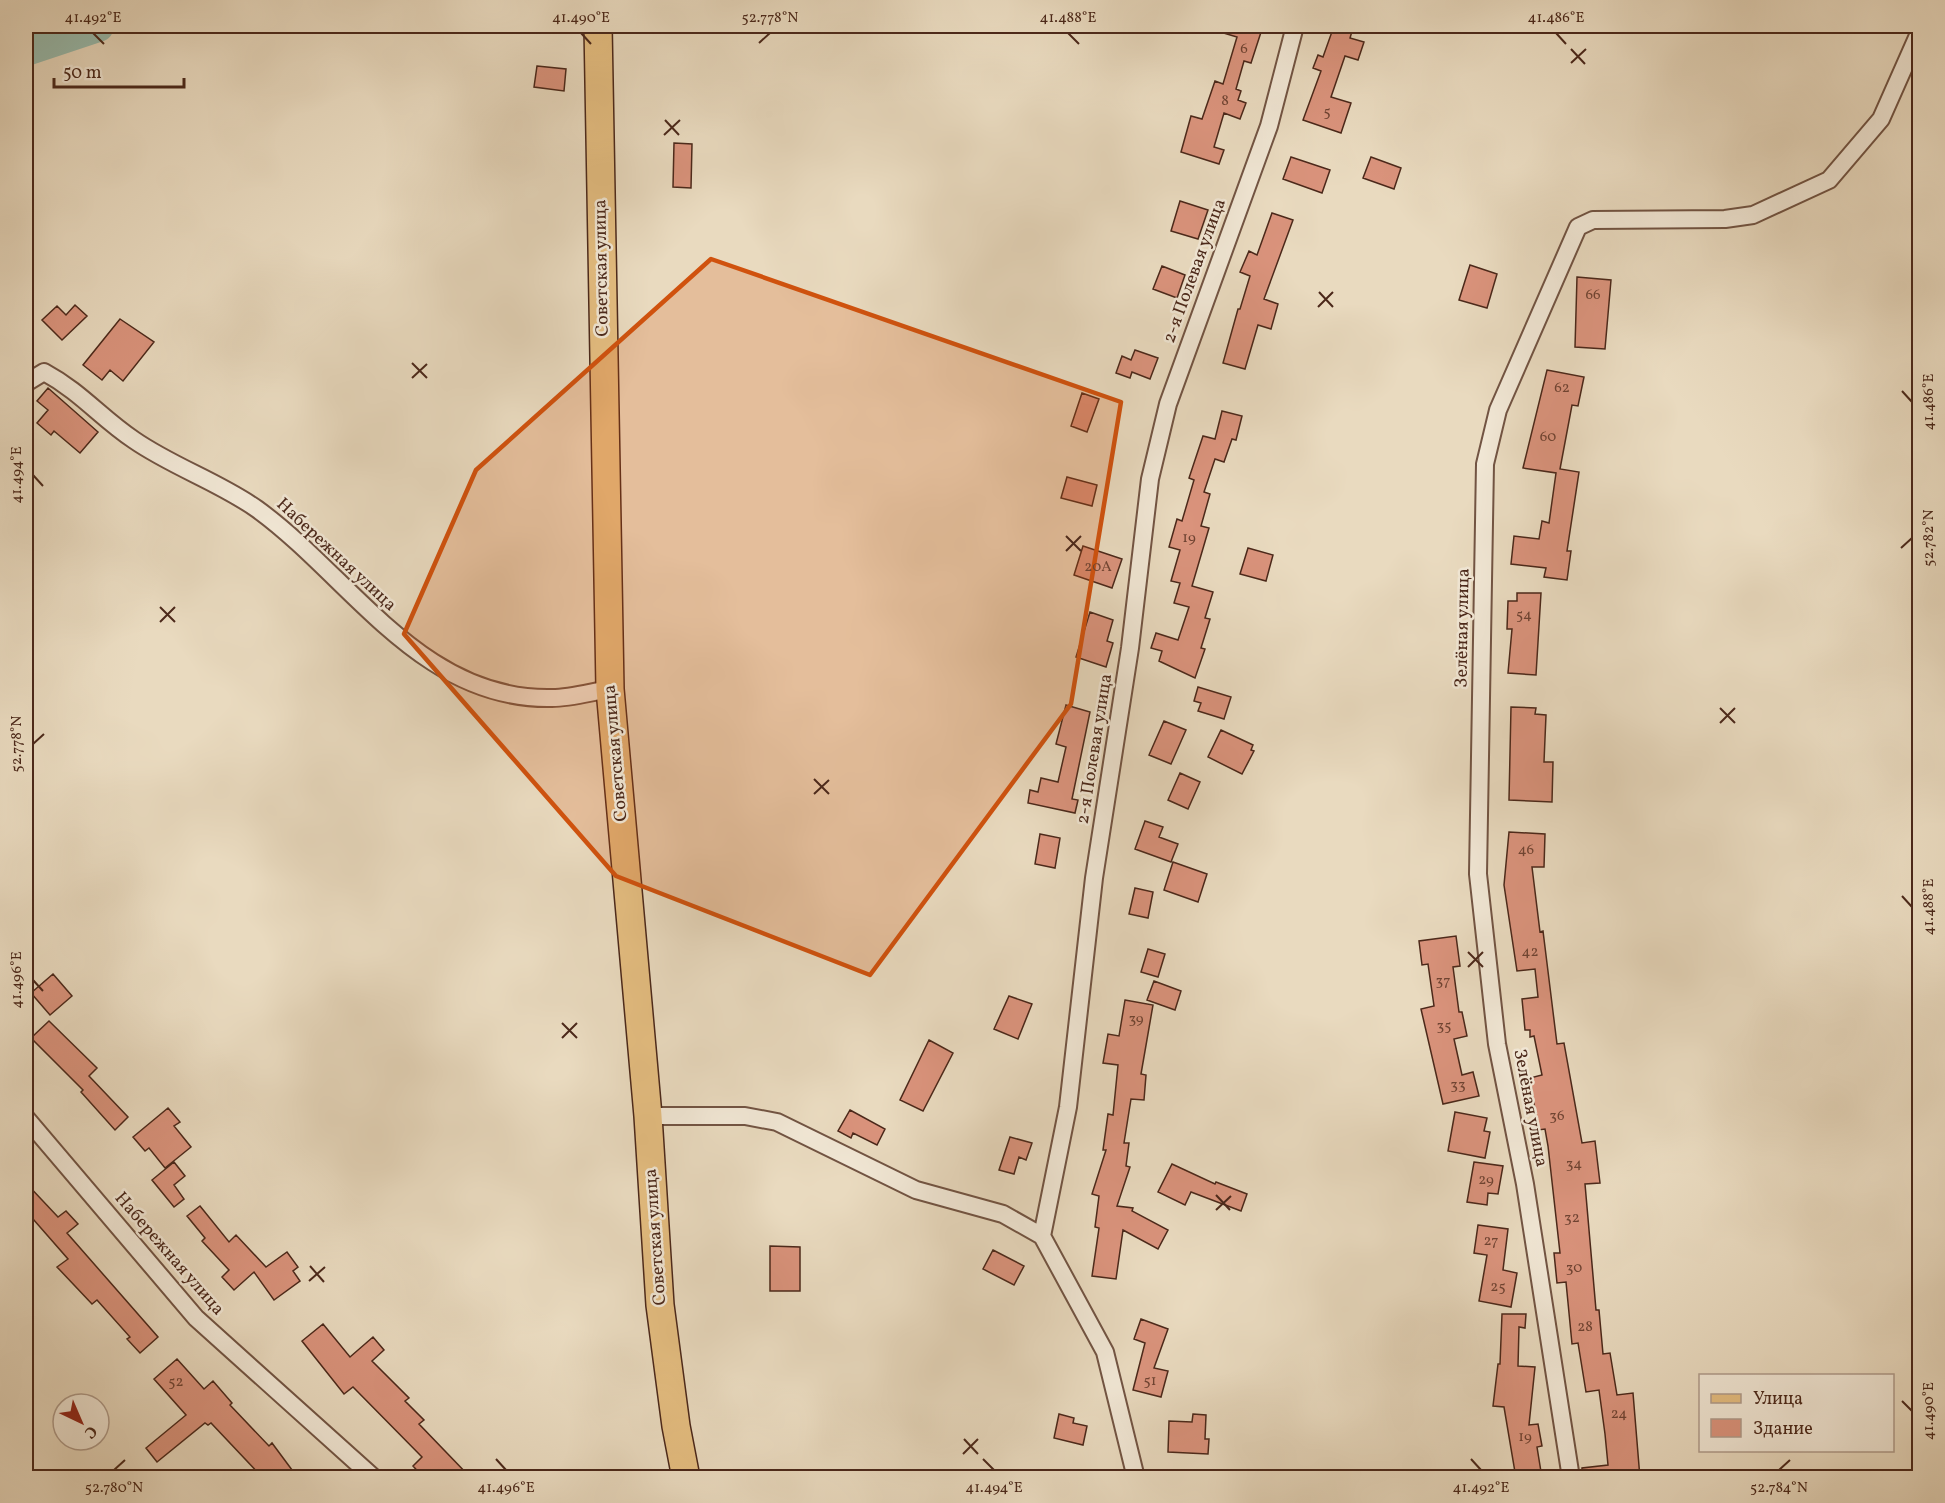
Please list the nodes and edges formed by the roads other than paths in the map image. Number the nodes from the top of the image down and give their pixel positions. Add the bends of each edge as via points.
1 (598, 26) edge
2 (1295, 26) edge
3 (1920, 31) edge
4 (26, 383) edge
5 (610, 689) junction
6 (648, 1116) junction
7 (26, 1118) edge
8 (1042, 1236) junction
9 (374, 1478) edge
10 (686, 1478) edge
11 (1136, 1478) edge
12 (1571, 1478) edge

1 - 5 main road, Советская улица
2 - 8 street, 2-я Полевая улица via 1269,126 1168,404 1150,479 1131,637 1094,878 1068,1107
3 - 12 street, Зелёная улица via 1881,119 1829,180 1753,215 1725,219 1593,220 1578,227 1498,410 1485,464 1478,874 1497,1044 1525,1185
4 - 5 street, Набережная улица via 44,372 70,386 133,440 256,508 294,539 403,644 467,682 507,693 551,698
5 - 6 main road, Советская улица
6 - 8 street via 745,1116 777,1122 916,1190 1003,1215
6 - 10 main road, Советская улица via 660,1305
7 - 9 street, Набережная улица via 196,1318
8 - 11 street via 1105,1352

